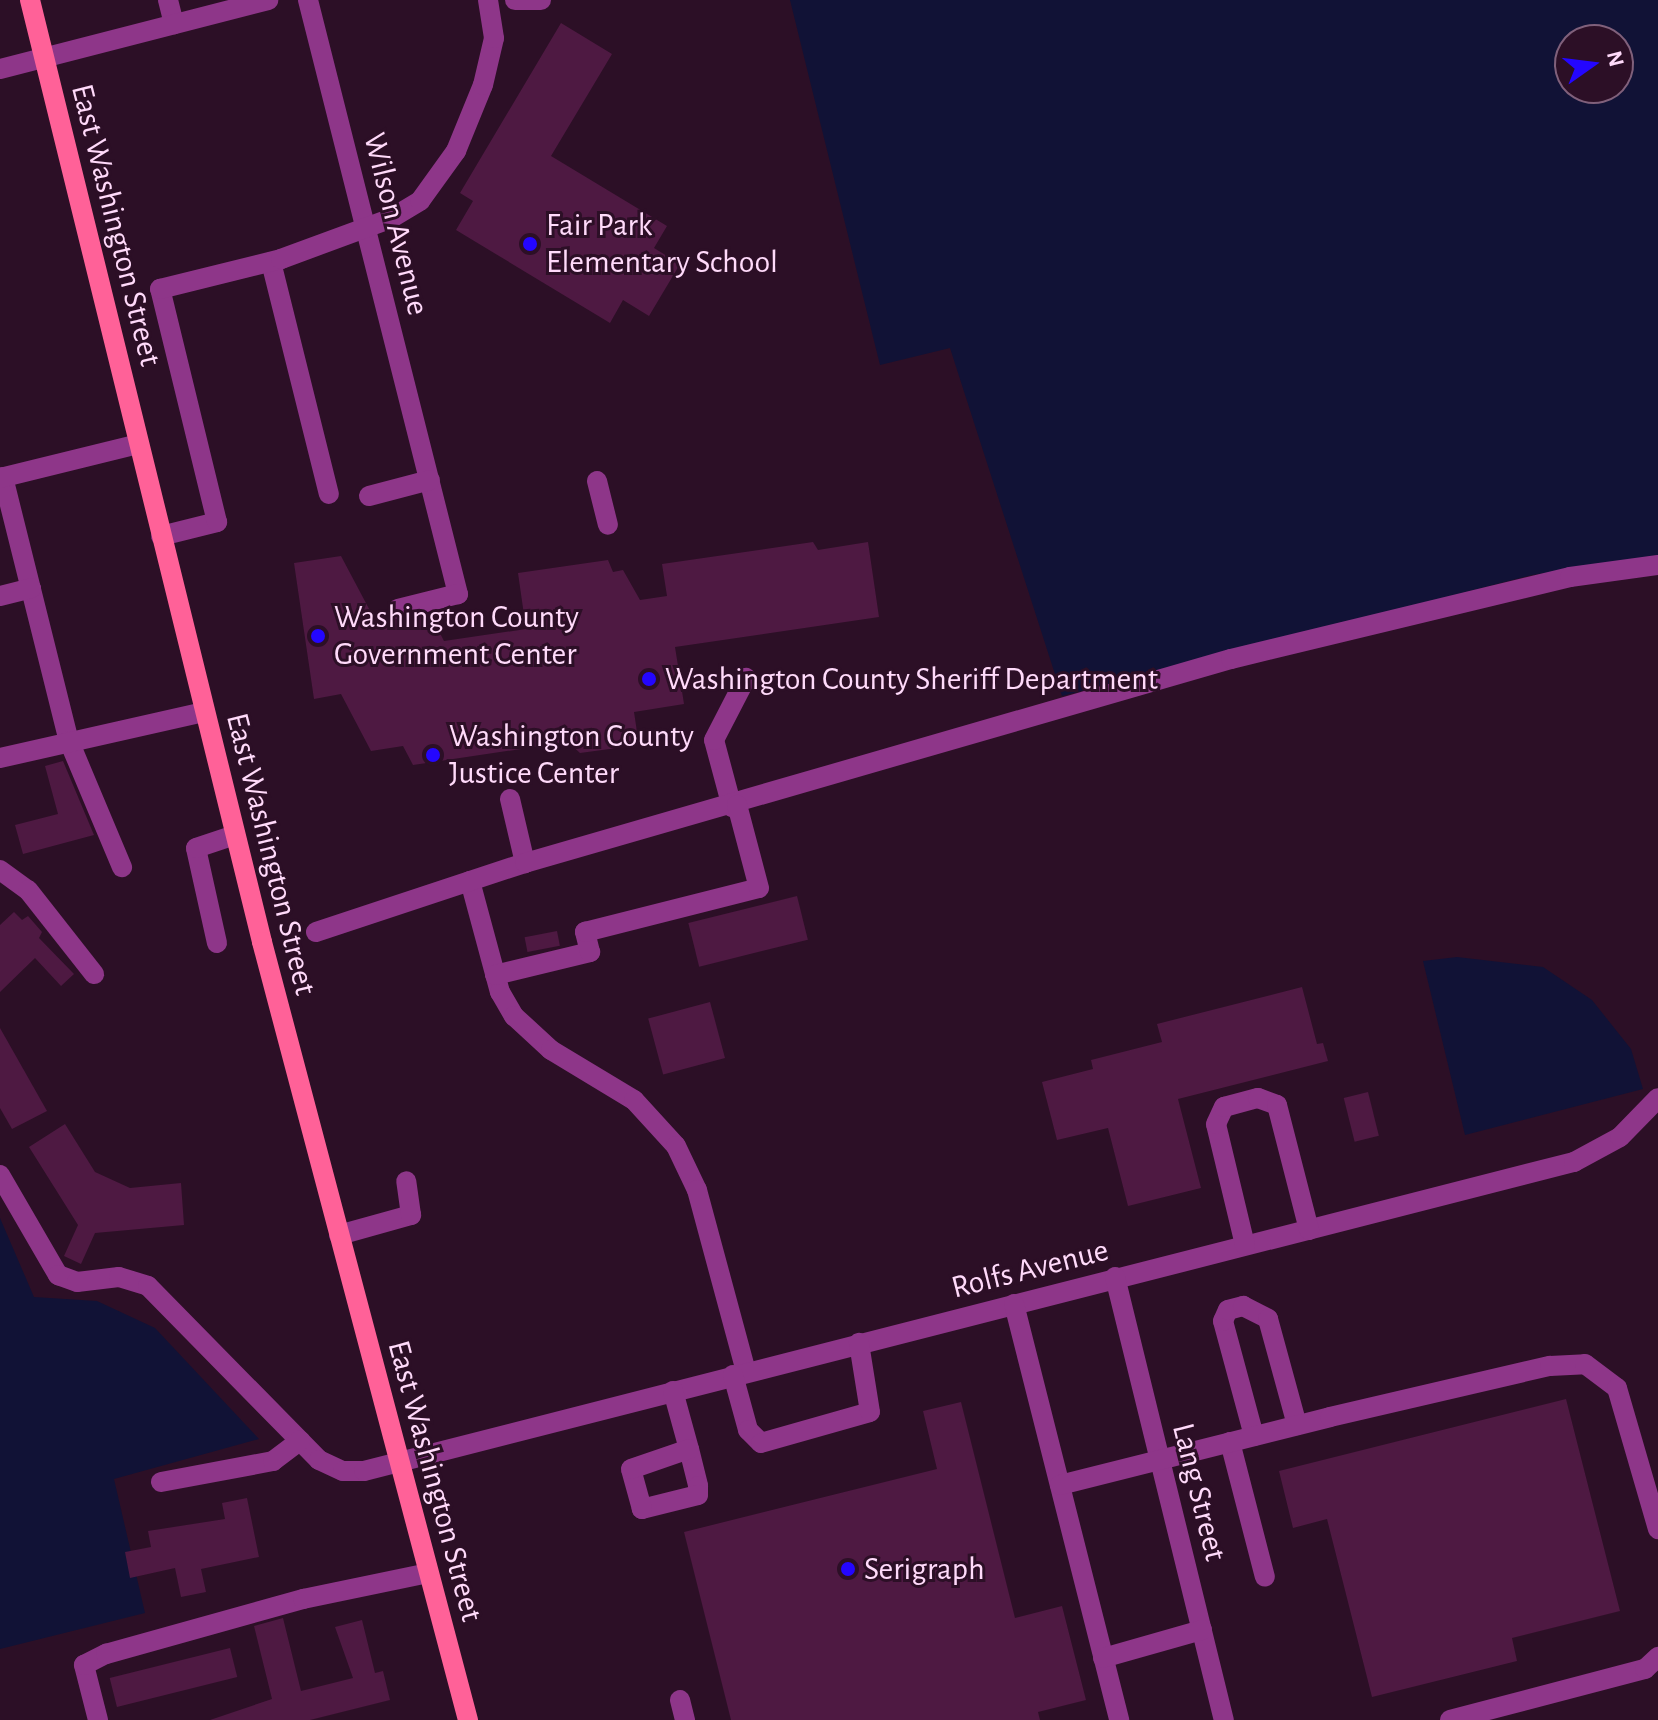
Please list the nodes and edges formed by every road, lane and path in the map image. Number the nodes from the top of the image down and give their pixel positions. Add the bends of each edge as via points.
1 (30, 0) edge
2 (168, 0) edge
3 (268, 0) edge
4 (308, 0) edge
5 (488, 0) edge
6 (515, 0) edge
7 (541, 0) edge
8 (174, 24) junction
9 (44, 58) junction
10 (0, 69) edge
11 (366, 228) junction
12 (271, 262) junction
13 (138, 444) junction
14 (428, 472) junction
15 (2, 478) edge
16 (597, 481) dead end
17 (329, 494) dead end
18 (369, 496) dead end
19 (608, 525) dead end
20 (161, 536) junction
21 (1658, 565) edge
22 (31, 588) junction
23 (0, 596) edge
24 (398, 609) dead end
25 (746, 678) dead end
26 (204, 712) junction
27 (69, 741) junction
28 (0, 758) edge
29 (510, 799) dead end
30 (734, 806) junction
31 (235, 835) junction
32 (525, 863) junction
33 (122, 867) dead end
34 (0, 870) edge
35 (470, 881) junction
36 (316, 932) dead end
37 (217, 943) dead end
38 (94, 974) dead end
39 (495, 975) junction
40 (1658, 1098) edge
41 (0, 1175) edge
42 (406, 1181) dead end
43 (1309, 1230) junction
44 (339, 1235) junction
45 (1245, 1245) junction
46 (1115, 1277) junction
47 (1014, 1304) junction
48 (859, 1343) junction
49 (740, 1374) junction
50 (673, 1391) junction
51 (1297, 1425) junction
52 (1254, 1436) junction
53 (300, 1441) junction
54 (1230, 1442) junction
55 (689, 1449) dead end
56 (1160, 1459) junction
57 (397, 1461) junction
58 (161, 1482) dead end
59 (1060, 1485) junction
60 (1658, 1529) edge
61 (428, 1573) junction
62 (1265, 1577) dead end
63 (1202, 1630) junction
64 (1658, 1657) edge
65 (1103, 1658) junction
66 (680, 1700) dead end
67 (98, 1720) edge
68 (468, 1720) edge
69 (685, 1720) edge
70 (1119, 1720) edge
71 (1224, 1720) edge
72 (1450, 1720) edge

1 - 9 main road, East Washington Street
2 - 8 street
3 - 8 street
4 - 11 street, Wilson Avenue
5 - 11 street via 492,55 456,151 420,201
6 - 7 street
8 - 9 street
9 - 10 street
9 - 13 main road, East Washington Street
11 - 12 street
11 - 14 street, Wilson Avenue
12 - 17 street
12 - 20 street via 160,289 217,522
13 - 15 street
13 - 20 main road, East Washington Street
14 - 18 street
14 - 24 street, Wilson Avenue via 458,594
15 - 22 street
16 - 19 street
20 - 26 main road, East Washington Street
21 - 30 street via 1570,577 1231,659
22 - 23 street
22 - 27 street
25 - 30 street via 714,740
26 - 27 street
26 - 31 main road, East Washington Street
27 - 28 street
27 - 33 street
29 - 32 street
30 - 32 street
30 - 39 street via 759,888 585,932 590,952
31 - 37 street via 196,848
31 - 44 main road, East Washington Street
32 - 35 street
34 - 38 street via 28,890
35 - 36 street
35 - 39 street
39 - 49 street via 514,1016 538,1040 634,1100 676,1146 697,1190
40 - 43 street, Rolfs Avenue via 1620,1137 1574,1162
41 - 53 street, Rolfs Avenue via 58,1275 77,1282 119,1277 157,1292
42 - 44 street via 411,1215
43 - 45 street, Rolfs Avenue
43 - 45 street via 1277,1105 1258,1098 1224,1107 1216,1124
44 - 57 main road, East Washington Street
45 - 46 street, Rolfs Avenue
46 - 47 street, Rolfs Avenue
46 - 56 street, Lang Street
47 - 48 street, Rolfs Avenue
47 - 59 street
48 - 49 street, Rolfs Avenue
48 - 49 street via 870,1412 776,1439 754,1440
49 - 50 street, Rolfs Avenue
50 - 55 street
50 - 57 street, Rolfs Avenue
51 - 52 street
51 - 52 street via 1268,1319 1243,1306 1228,1310 1223,1321
51 - 60 street via 1550,1366 1585,1364 1617,1388
52 - 54 street
53 - 57 street, Rolfs Avenue via 343,1471
53 - 58 street via 273,1461
54 - 56 street
54 - 62 street
56 - 59 street
56 - 63 street, Lang Street
57 - 61 main road, East Washington Street
59 - 65 street
61 - 67 street via 303,1599 106,1654 84,1665
61 - 68 main road, East Washington Street
63 - 65 street
63 - 71 street, Lang Street
64 - 72 street via 1645,1669
65 - 70 street
66 - 69 street

